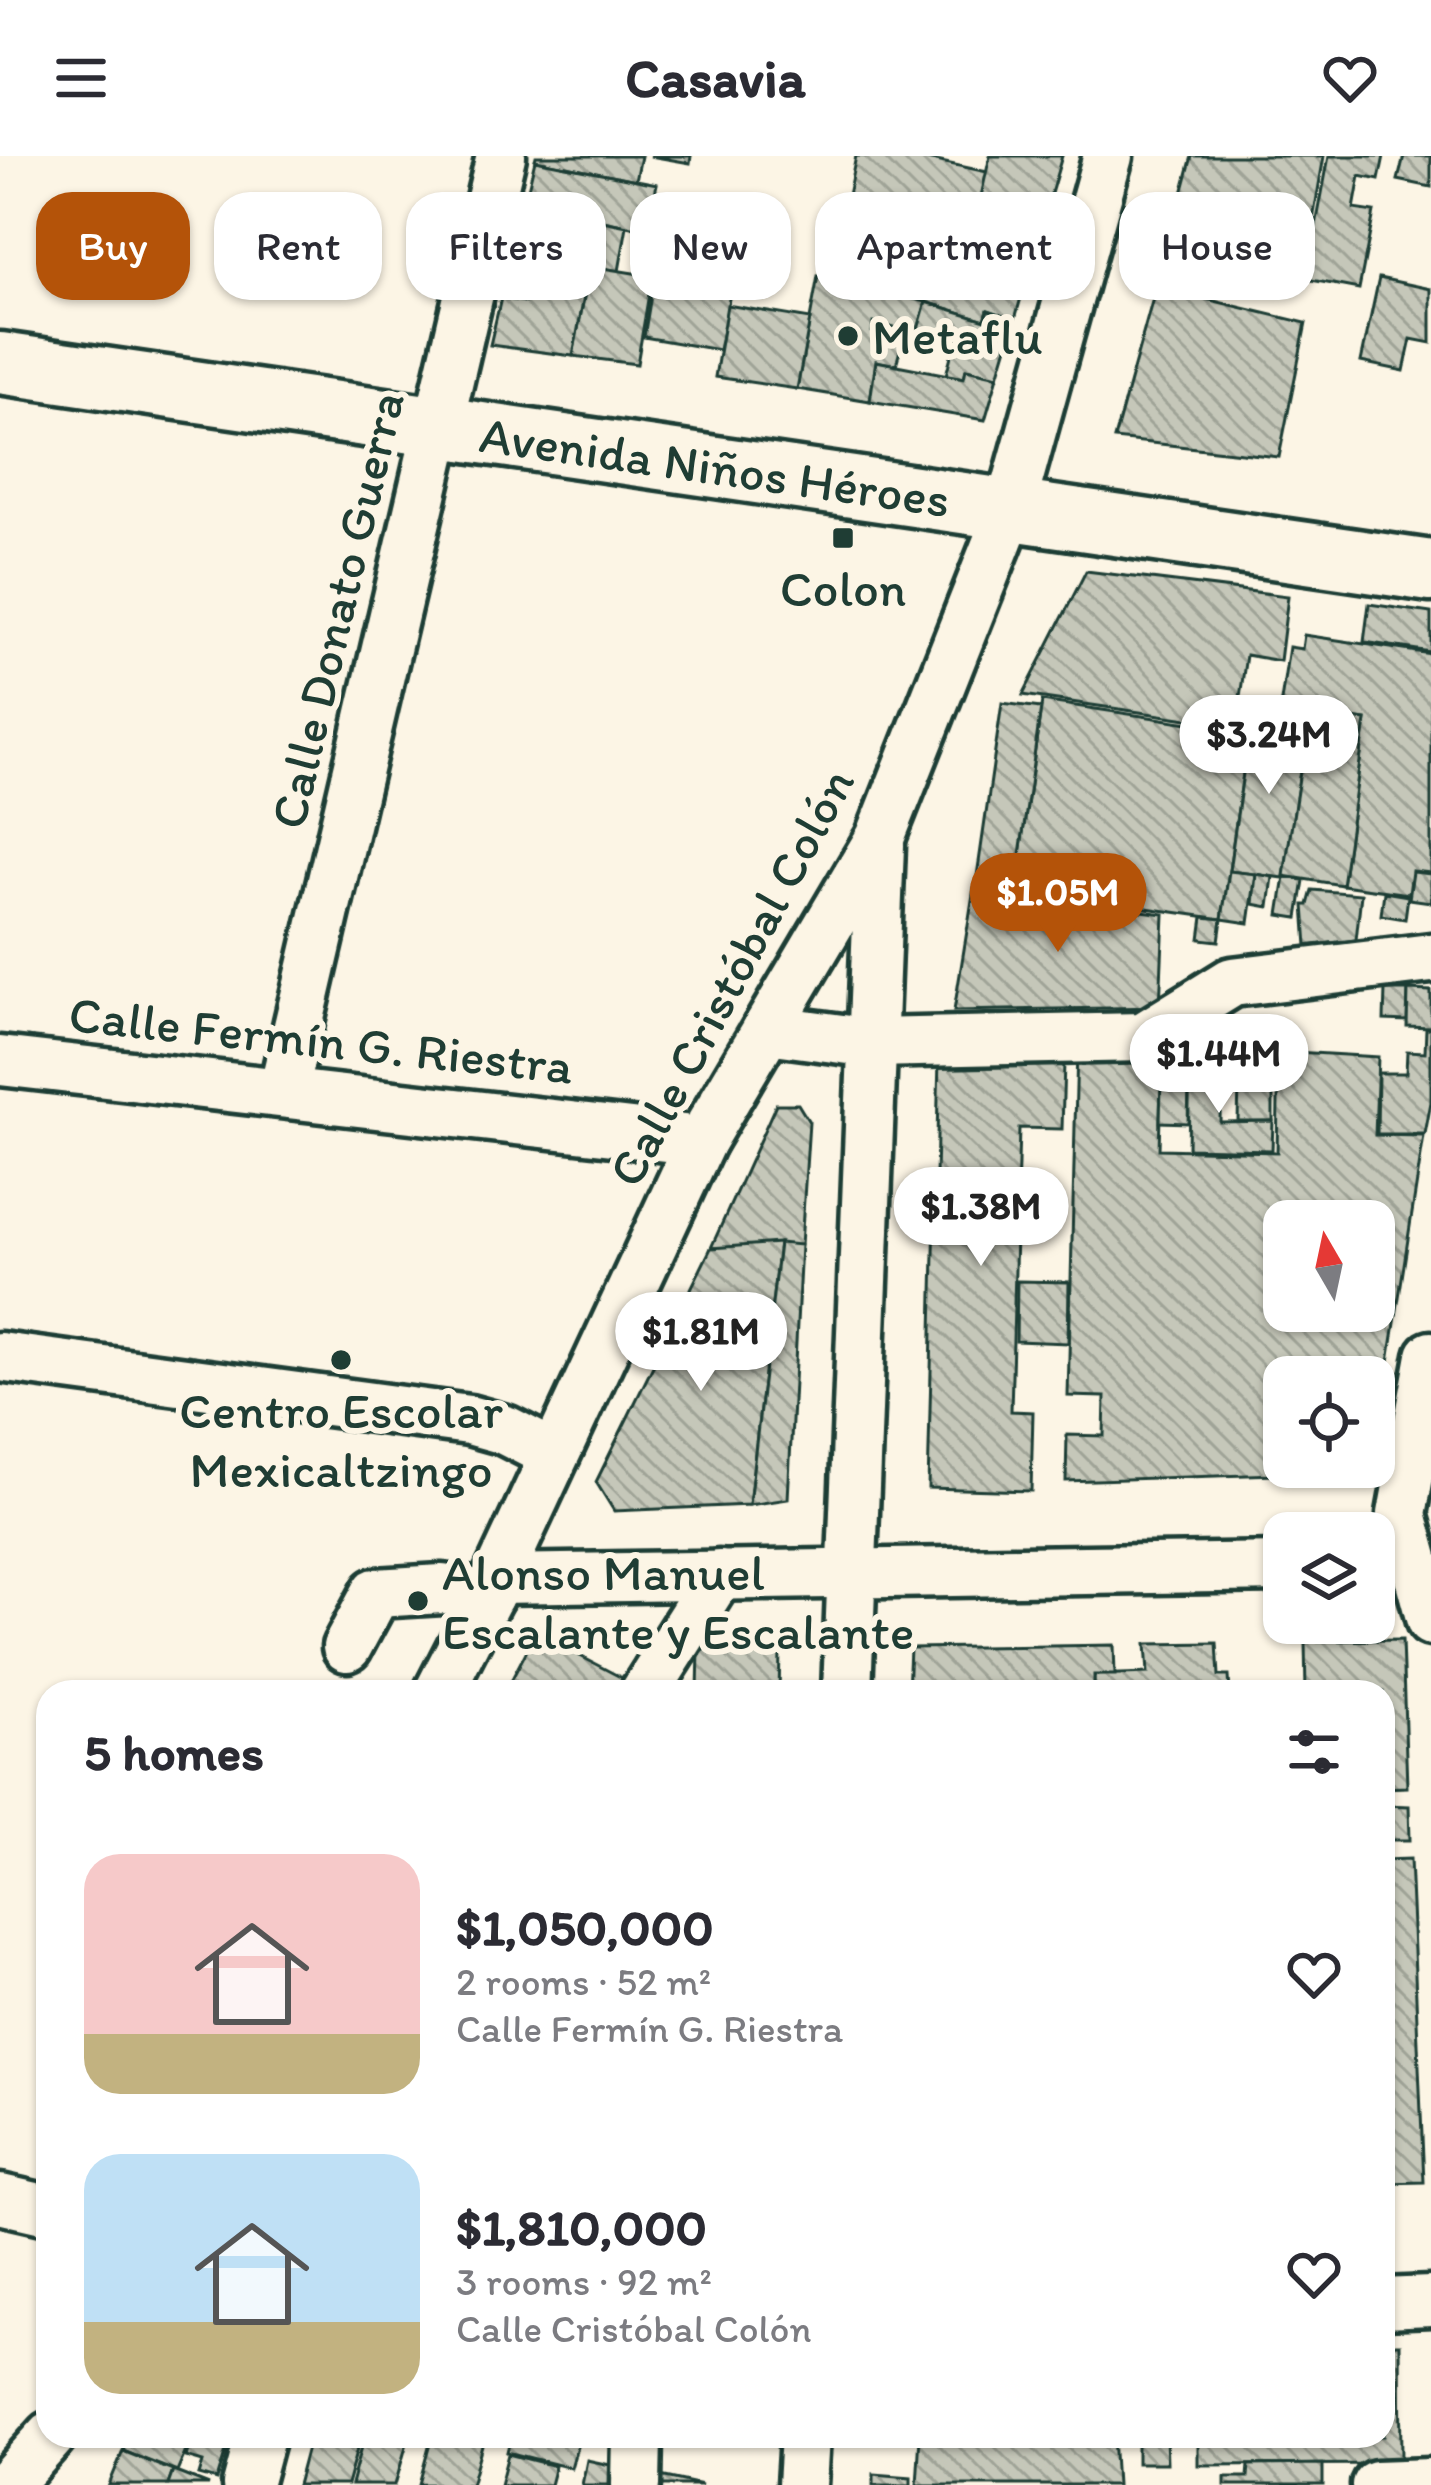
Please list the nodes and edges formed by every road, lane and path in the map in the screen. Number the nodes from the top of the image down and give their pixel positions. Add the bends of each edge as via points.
1 (501, 156) edge
2 (1108, 156) edge
3 (0, 363) edge
4 (439, 427) junction
5 (1010, 510) junction
6 (1431, 571) edge
7 (880, 838) junction
8 (1431, 958) edge
9 (766, 1029) junction
10 (872, 1043) junction
11 (0, 1061) edge
12 (283, 1090) junction
13 (700, 1141) junction
14 (1431, 1356) edge
15 (0, 1357) edge
16 (554, 1455) junction
17 (1407, 1566) edge
18 (1263, 1567) edge
19 (853, 1573) junction
20 (719, 1575) junction
21 (493, 1587) junction
22 (1431, 1621) edge
23 (346, 1646) dead end
24 (445, 1680) edge
25 (653, 1680) edge
26 (848, 1680) edge
27 (0, 2199) edge
28 (36, 2207) edge
29 (1431, 2301) edge
30 (1395, 2302) edge
31 (39, 2448) edge
32 (257, 2448) edge
33 (638, 2448) edge
34 (804, 2448) edge
35 (1431, 2483) edge
36 (7, 2485) edge
37 (247, 2485) edge
38 (636, 2485) edge
39 (802, 2485) edge
40 (1376, 2485) edge

1 - 4 street, Calle Donato Guerra
2 - 5 street, Calle Cristóbal Colón
3 - 4 main road, Avenida Niños Héroes
4 - 5 main road, Avenida Niños Héroes
4 - 12 street, Calle Donato Guerra
5 - 6 main road, Avenida Niños Héroes
5 - 7 street, Calle Cristóbal Colón
7 - 9 street, Calle Cristóbal Colón
7 - 10 street
8 - 10 street via 1232,982 1143,1037
9 - 10 street
9 - 13 street, Calle Cristóbal Colón
10 - 19 street
11 - 12 street, Calle Fermín G. Riestra
12 - 13 street, Calle Fermín G. Riestra
13 - 16 street, Calle Cristóbal Colón
14 - 17 street via 1402,1514
15 - 16 street via 469,1420
16 - 21 street, Calle Cristóbal Colón
17 - 22 street
18 - 19 street
19 - 20 street
19 - 26 street
20 - 21 street
20 - 25 street
21 - 23 street via 376,1592
21 - 24 street, Calle Cristóbal Colón
27 - 28 street
29 - 30 street
31 - 36 street
32 - 37 street
33 - 38 street
34 - 39 street
35 - 40 street

